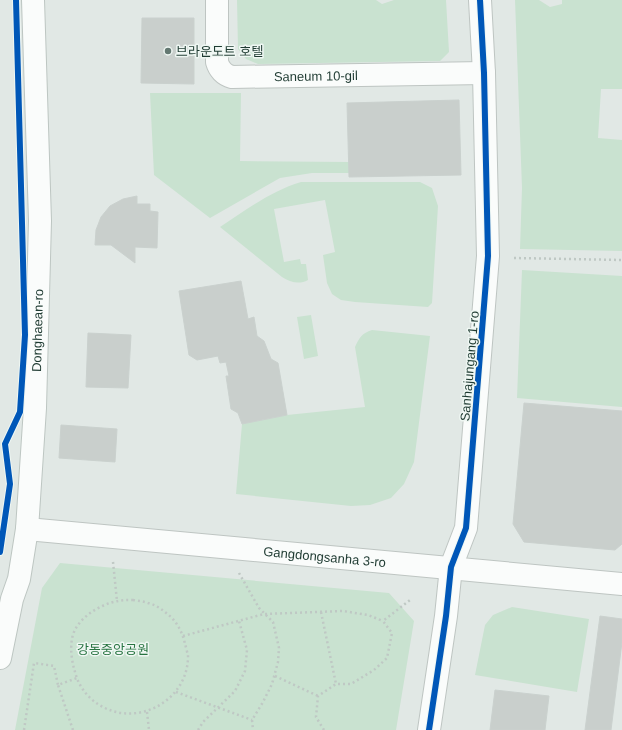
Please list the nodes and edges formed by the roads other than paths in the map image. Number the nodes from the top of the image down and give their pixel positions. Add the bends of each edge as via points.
1 (33, 0) edge
2 (217, 0) edge
3 (480, 0) edge
4 (484, 73) junction
5 (27, 529) junction
6 (451, 567) junction
7 (622, 584) edge
8 (0, 658) edge
9 (429, 730) edge

1 - 5 street, Donghaean-ro via 40,221 35,408
2 - 4 street, Saneum 10-gil via 217,62 222,71 232,77
3 - 4 street, Sanhajungang 1-ro
4 - 6 street, Sanhajungang 1-ro via 488,256 466,528
5 - 6 street, Gangdongsanha 3-ro
5 - 8 street, Donghaean-ro via 19,579 12,599
6 - 7 street, Gangdongsanha 3-ro
6 - 9 street, Sanhajungang 1-ro

